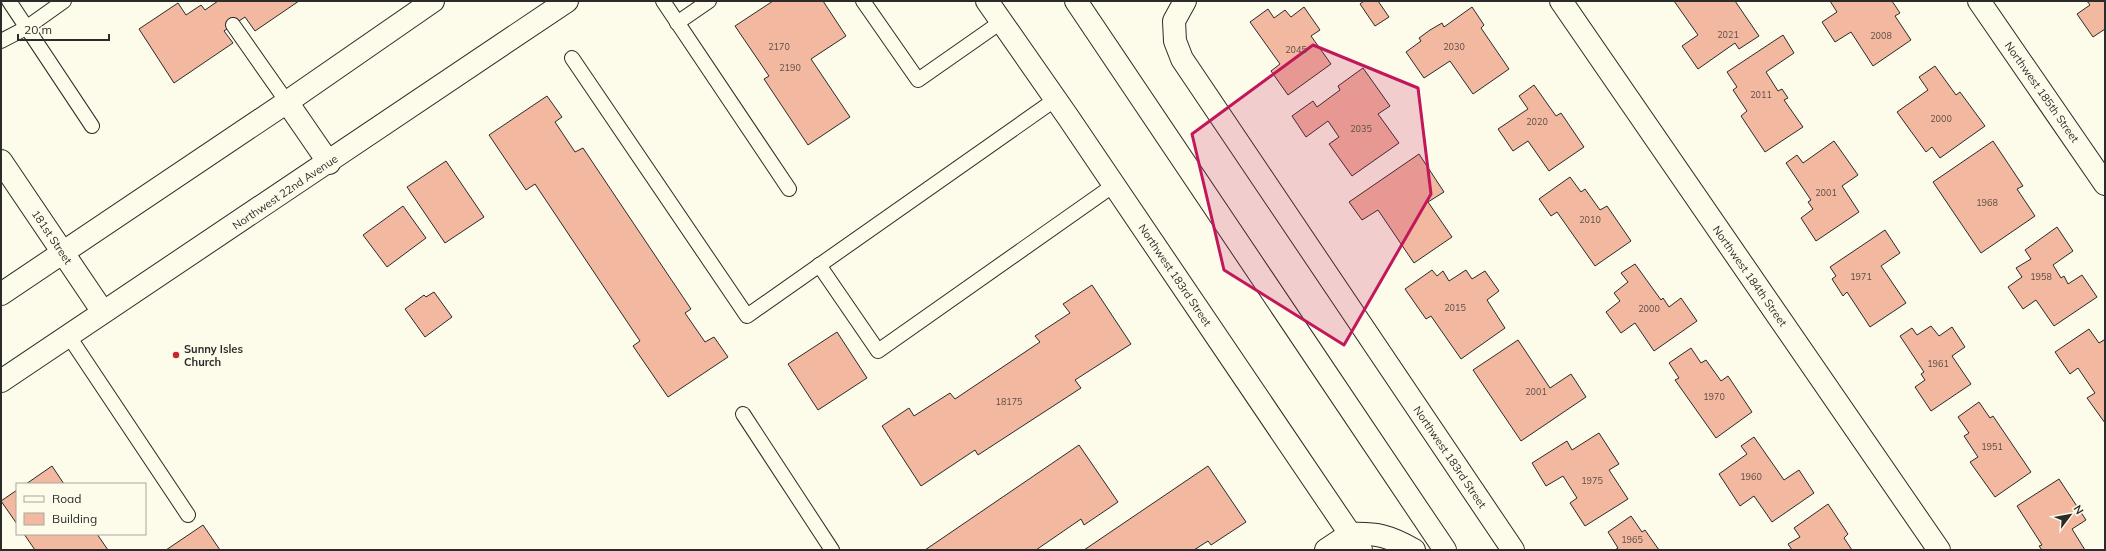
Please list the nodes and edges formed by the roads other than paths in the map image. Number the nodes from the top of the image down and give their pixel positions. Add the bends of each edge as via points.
1 (9, 1) edge
2 (64, 1) edge
3 (433, 1) edge
4 (568, 1) edge
5 (663, 1) edge
6 (709, 1) edge
7 (863, 1) edge
8 (987, 1) edge
9 (1076, 1) edge
10 (1184, 1) edge
11 (1561, 1) edge
12 (1979, 1) edge
13 (1001, 22) junction
14 (677, 23) junction
15 (233, 25) dead end
16 (26, 28) junction
17 (1, 41) edge
18 (572, 58) dead end
19 (1056, 99) junction
20 (287, 102) junction
21 (92, 126) dead end
22 (1, 161) edge
23 (329, 163) junction
24 (2105, 184) edge
25 (1114, 185) junction
26 (789, 189) dead end
27 (63, 252) junction
28 (819, 265) junction
29 (1, 294) edge
30 (103, 312) junction
31 (68, 335) junction
32 (1, 381) edge
33 (743, 414) dead end
34 (188, 515) dead end
35 (1355, 542) edge
36 (832, 550) edge
37 (1326, 550) edge
38 (1414, 550) edge
39 (1445, 550) edge
40 (1513, 550) edge
41 (1939, 550) edge

1 - 16 lane
2 - 16 lane
3 - 20 main road
4 - 23 main road, Northwest 22nd Avenue
5 - 14 lane
6 - 14 lane
7 - 13 lane via 918,80
8 - 13 main road, Northwest 183rd Street
9 - 39 main road
10 - 40 main road, Northwest 183rd Street via 1174,21 1175,41 1182,59
11 - 41 main road, Northwest 184th Street
12 - 24 main road, Northwest 185th Street
13 - 19 main road, Northwest 183rd Street
14 - 26 lane
15 - 20 lane
16 - 17 lane
16 - 21 lane
18 - 28 lane via 747,316
19 - 25 main road, Northwest 183rd Street
19 - 28 lane
20 - 23 main road
20 - 27 main road
22 - 27 main road, 181st Street
23 - 30 main road, Northwest 22nd Avenue
25 - 28 lane via 878,351
25 - 35 main road, Northwest 183rd Street
27 - 29 main road
27 - 30 main road, 181st Street
30 - 31 main road, Northwest 22nd Avenue
31 - 32 main road, Northwest 22nd Avenue
31 - 34 lane
33 - 36 lane
35 - 37 main road
35 - 38 main road via 1372,533 1397,540

